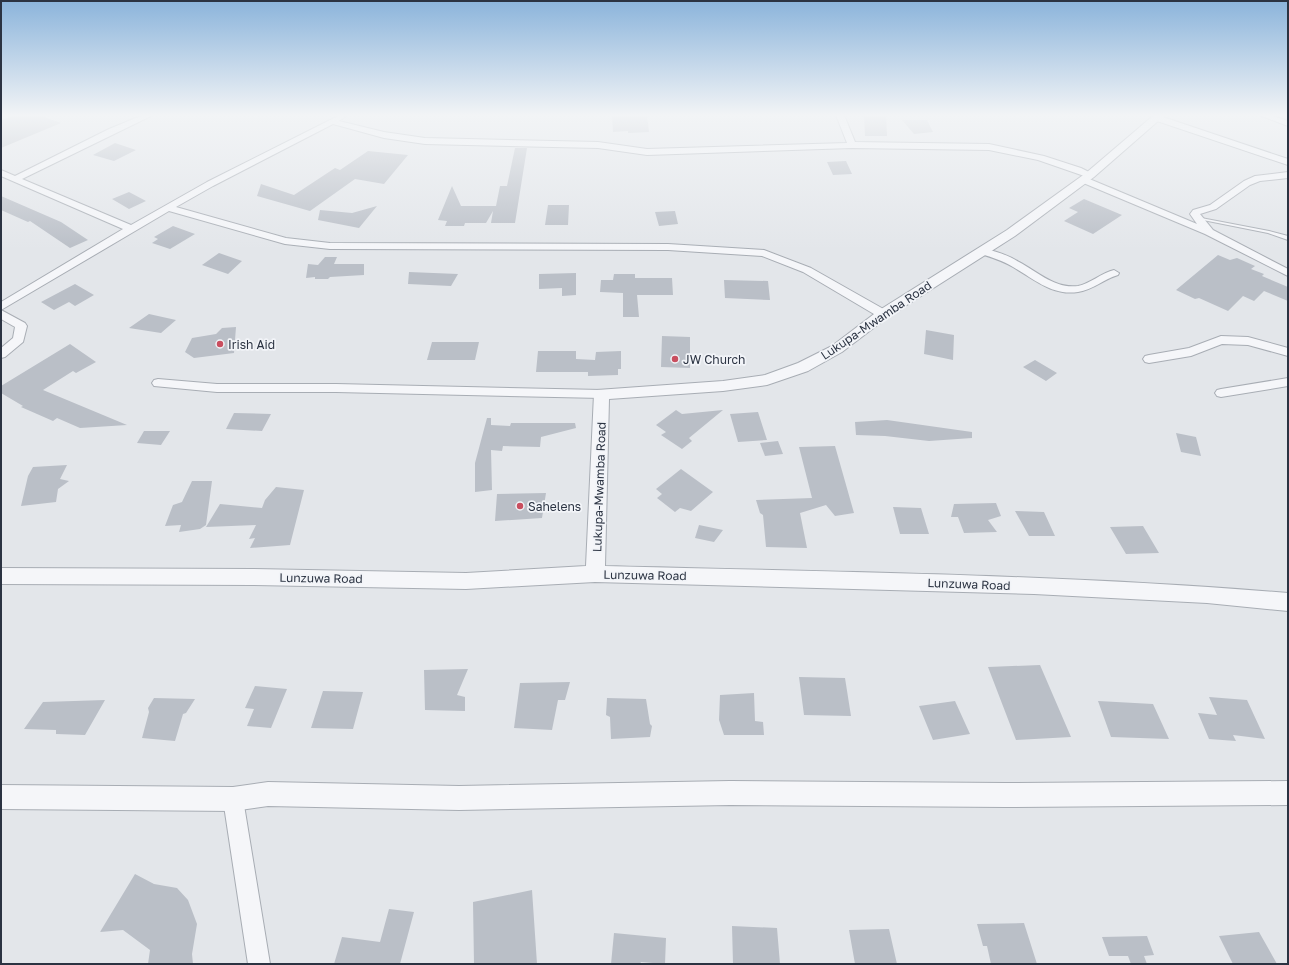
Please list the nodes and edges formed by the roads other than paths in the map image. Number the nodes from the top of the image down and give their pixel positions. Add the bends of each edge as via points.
1 (53, 160) edge
2 (258, 160) edge
3 (1046, 160) edge
4 (1107, 160) edge
5 (1, 173) edge
6 (1288, 175) edge
7 (1087, 177) junction
8 (14, 179) junction
9 (168, 208) junction
10 (1198, 218) junction
11 (131, 229) junction
12 (1209, 232) junction
13 (1288, 238) edge
14 (982, 251) junction
15 (1114, 273) dead end
16 (1288, 273) edge
17 (1, 307) edge
18 (1, 314) edge
19 (883, 314) junction
20 (1288, 352) edge
21 (1, 354) edge
22 (1148, 359) dead end
23 (1288, 382) edge
24 (158, 383) dead end
25 (1221, 393) dead end
26 (602, 394) junction
27 (595, 574) junction
28 (1, 576) edge
29 (1288, 602) edge
30 (1288, 794) edge
31 (1, 797) edge
32 (233, 799) junction
33 (259, 964) edge

1 - 8 street
2 - 9 street
3 - 7 street
4 - 7 street, Lukupa-Mwamba Road
5 - 8 street
6 - 10 street via 1258,178 1246,183 1213,207 1196,212
7 - 12 street
7 - 14 street, Lukupa-Mwamba Road
8 - 11 street
9 - 11 street
9 - 19 street via 285,241 330,246 668,247 764,253 807,270
10 - 12 street
10 - 13 lane
11 - 17 street
12 - 16 street
14 - 15 street via 1009,260 1033,277 1060,290 1077,290 1091,286 1106,274
14 - 19 street, Lukupa-Mwamba Road
18 - 21 street via 21,326 19,338
19 - 26 street, Lukupa-Mwamba Road via 836,349 802,367 766,380 723,386
20 - 22 street via 1248,341 1222,340 1191,352
23 - 25 street
24 - 26 street via 217,388
26 - 27 street, Lukupa-Mwamba Road
27 - 28 street, Lunzuwa Road via 466,581 245,576
27 - 29 street, Lunzuwa Road via 1034,586
30 - 32 street via 730,793 459,798 268,794
31 - 32 street
32 - 33 street

